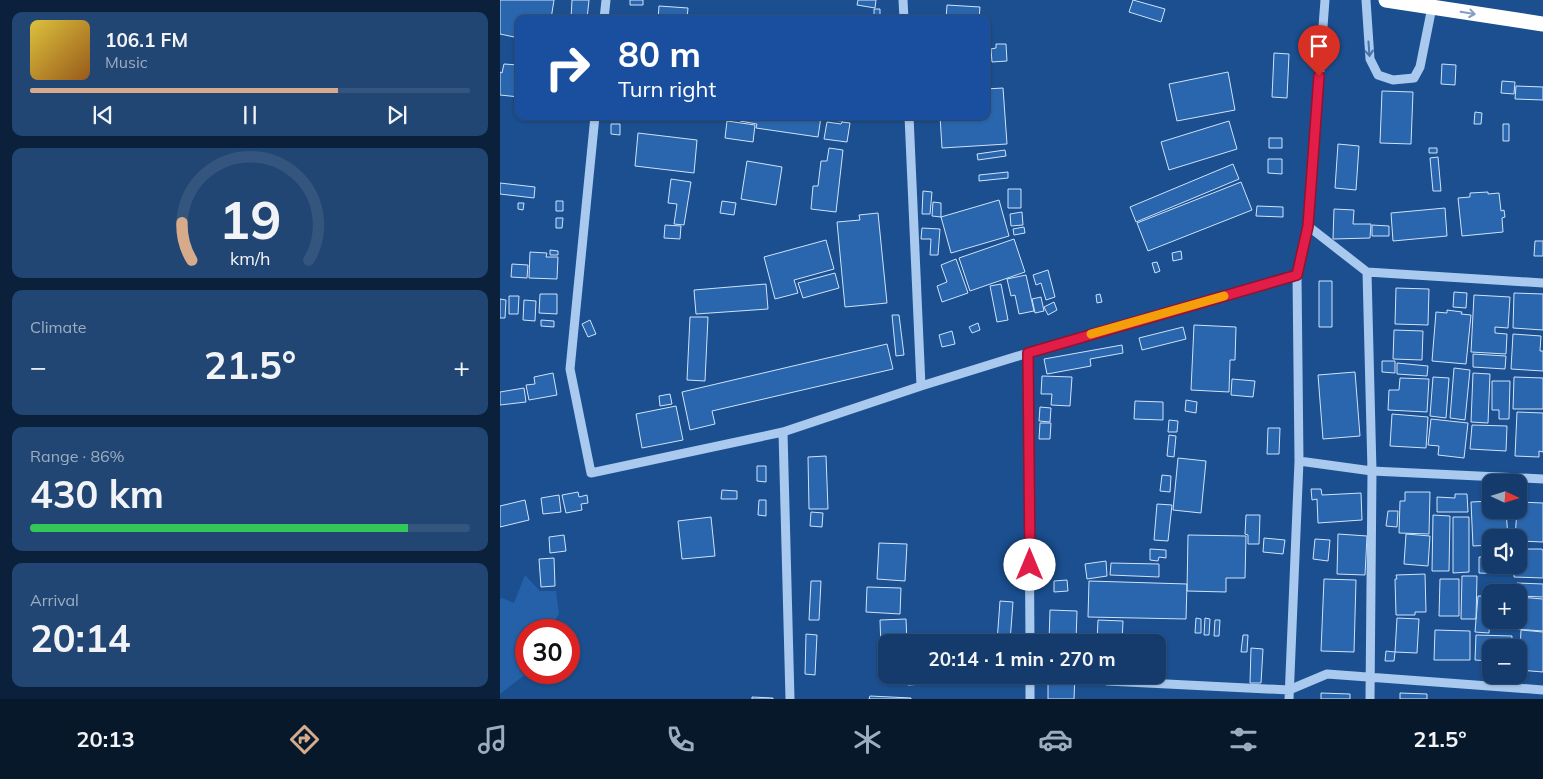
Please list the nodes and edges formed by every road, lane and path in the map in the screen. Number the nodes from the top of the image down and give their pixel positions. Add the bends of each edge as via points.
1 (606, 0) edge
2 (903, 0) edge
3 (1325, 0) edge
4 (1366, 0) edge
5 (1386, 0) edge
6 (1432, 7) junction
7 (604, 15) edge
8 (904, 15) edge
9 (1543, 24) edge
10 (595, 120) edge
11 (908, 120) edge
12 (1308, 226) junction
13 (1367, 272) junction
14 (1297, 275) junction
15 (1543, 283) edge
16 (1028, 353) junction
17 (921, 386) junction
18 (782, 432) junction
19 (1299, 461) junction
20 (1372, 471) junction
21 (1543, 479) edge
22 (1030, 634) edge
23 (1371, 677) junction
24 (1030, 684) edge
25 (1146, 684) edge
26 (1543, 690) edge
27 (1289, 695) edge
28 (790, 699) edge
29 (1030, 699) edge
30 (1370, 699) edge

1 - 7 street
2 - 8 street
3 - 12 street
4 -> 6 street via 1370,59 1378,74 1393,80 1414,78 1417,73
5 - 6 highway
6 -> 9 highway
10 - 18 street via 570,369 591,473
11 - 17 street
12 - 13 street
12 - 14 street
13 - 15 street
13 - 20 street
14 - 16 street
14 - 19 street
16 - 17 street
16 - 22 street
17 - 18 street
18 - 28 street
19 - 20 street
19 - 27 street
20 - 21 street
20 - 23 street
23 - 26 street
23 - 27 street via 1328,674
23 - 30 street
24 - 29 street
25 - 27 street

